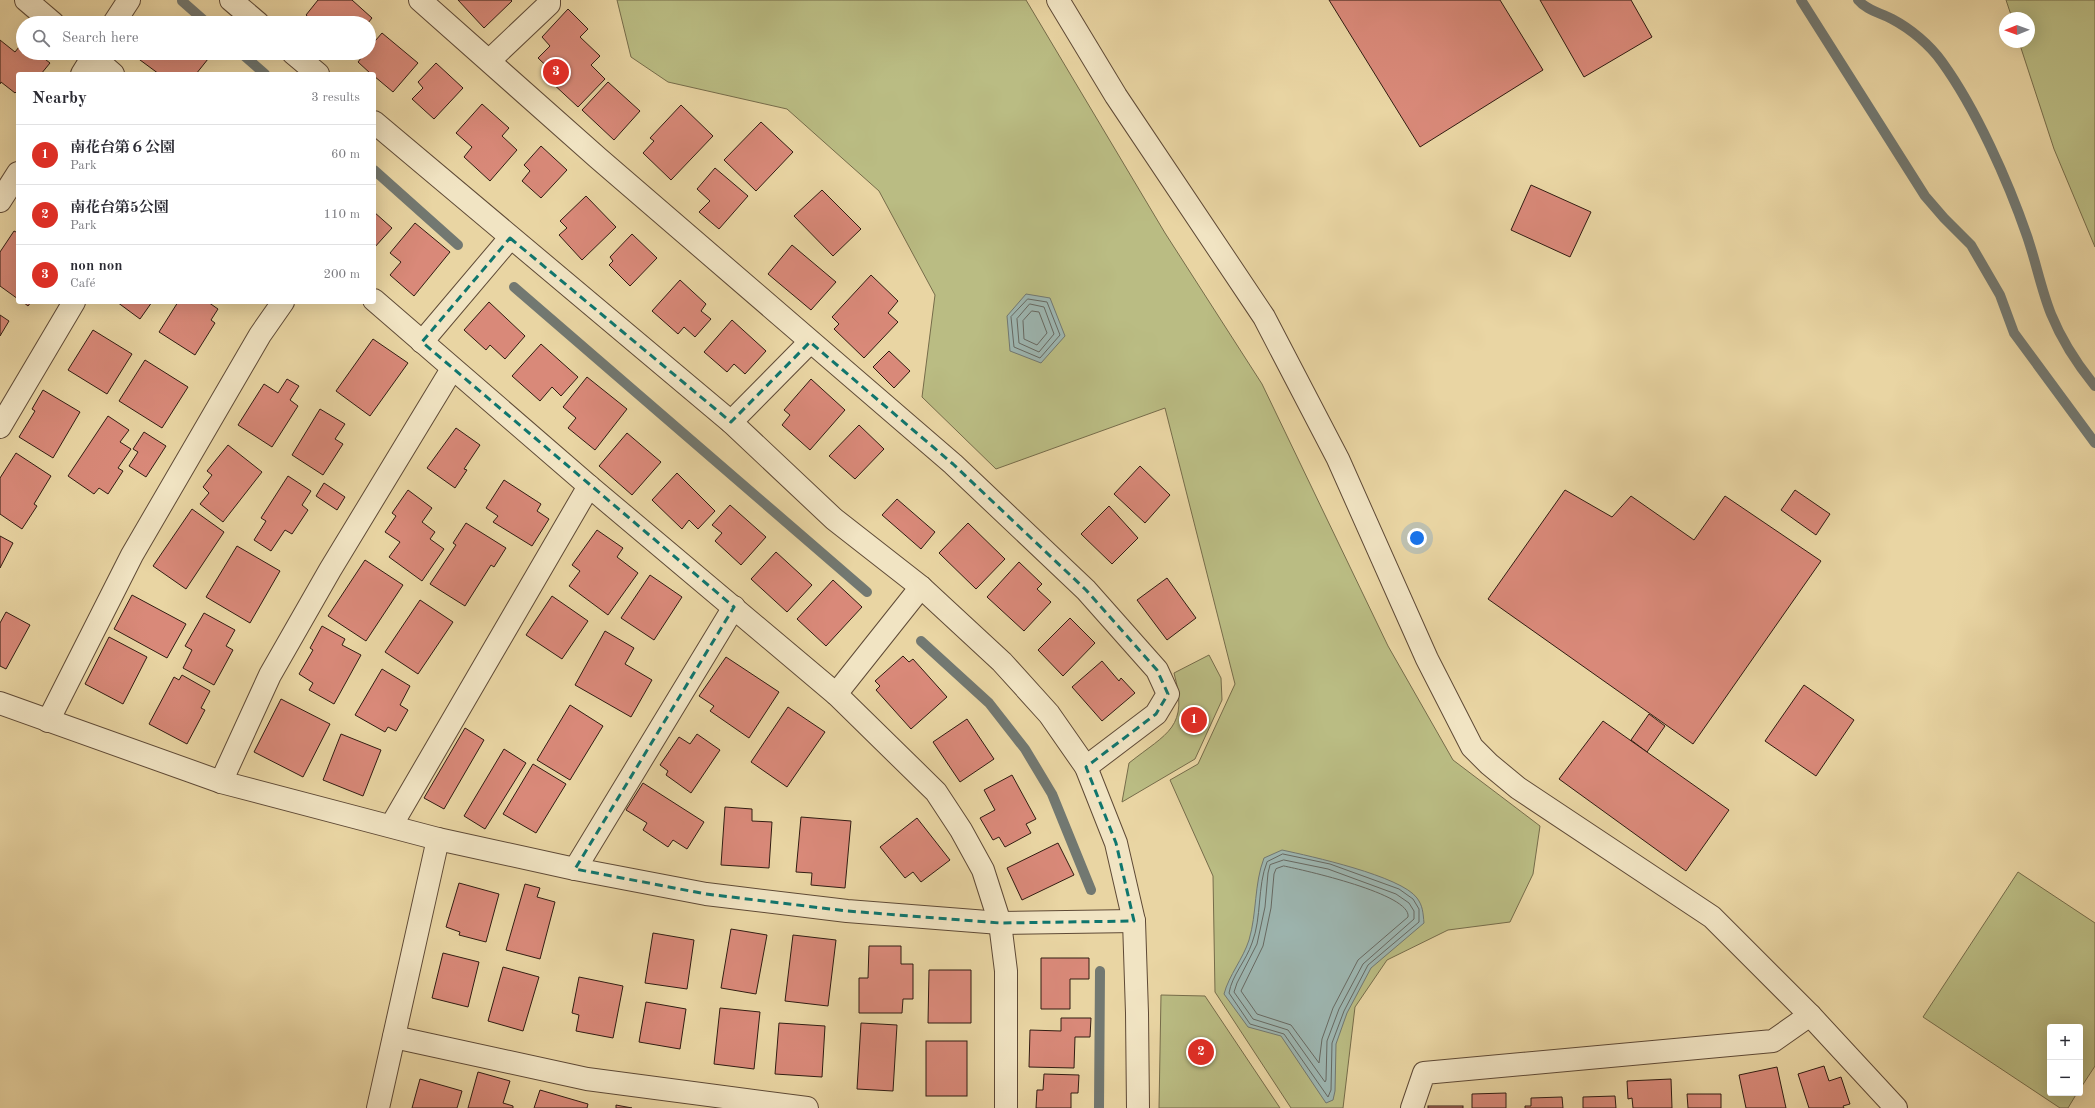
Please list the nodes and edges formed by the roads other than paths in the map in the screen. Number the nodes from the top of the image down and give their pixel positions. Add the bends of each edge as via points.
1 (26, 0) edge
2 (128, 0) edge
3 (231, 0) edge
4 (420, 0) edge
5 (549, 0) edge
6 (1058, 0) edge
7 (45, 16) edge
8 (118, 16) edge
9 (250, 16) edge
10 (92, 60) edge
11 (301, 60) edge
12 (490, 60) junction
13 (110, 72) edge
14 (316, 72) edge
15 (376, 124) edge
16 (16, 176) edge
17 (0, 201) edge
18 (510, 238) junction
19 (376, 302) edge
20 (73, 304) edge
21 (282, 304) edge
22 (422, 342) junction
23 (810, 342) junction
24 (452, 369) junction
25 (731, 422) junction
26 (0, 427) edge
27 (589, 486) junction
28 (921, 587) junction
29 (734, 607) junction
30 (836, 694) junction
31 (0, 703) edge
32 (48, 721) junction
33 (1086, 767) junction
34 (221, 782) junction
35 (391, 826) junction
36 (438, 839) junction
37 (575, 869) junction
38 (1134, 921) junction
39 (1000, 923) junction
40 (1810, 1015) junction
41 (394, 1037) junction
42 (378, 1108) edge
43 (807, 1108) edge
44 (1006, 1108) edge
45 (1138, 1108) edge
46 (1412, 1108) edge
47 (1896, 1108) edge

1 - 7 street
2 - 8 street
3 - 9 street
4 - 12 street
5 - 12 street via 549,4
6 - 40 street via 1116,96 1264,317 1338,459 1427,659 1472,747 1518,788 1712,917
10 - 13 street
11 - 14 street
12 - 23 street via 598,158
15 - 18 street
16 - 17 street
18 - 22 street
18 - 25 street
19 - 22 street
20 - 26 street
21 - 32 street via 260,335 132,555
22 - 24 street
23 - 25 street
23 - 33 street via 953,464 1086,590 1157,670 1168,694 1156,714
24 - 27 street
24 - 34 street via 330,570 270,675
25 - 28 street via 834,519
27 - 29 street
27 - 35 street
28 - 30 street
28 - 33 street via 1002,662 1049,714
29 - 30 street
29 - 37 street
30 - 39 street via 936,792 983,870
31 - 32 street
32 - 34 street
33 - 38 street via 1116,843
34 - 35 street
35 - 36 street
36 - 37 street
36 - 41 street
37 - 39 street via 722,896 846,911
38 - 39 street
38 - 45 street
39 - 44 street via 1006,971
40 - 46 street via 1773,1042 1424,1073
40 - 47 street
41 - 42 street
41 - 43 street via 587,1079

